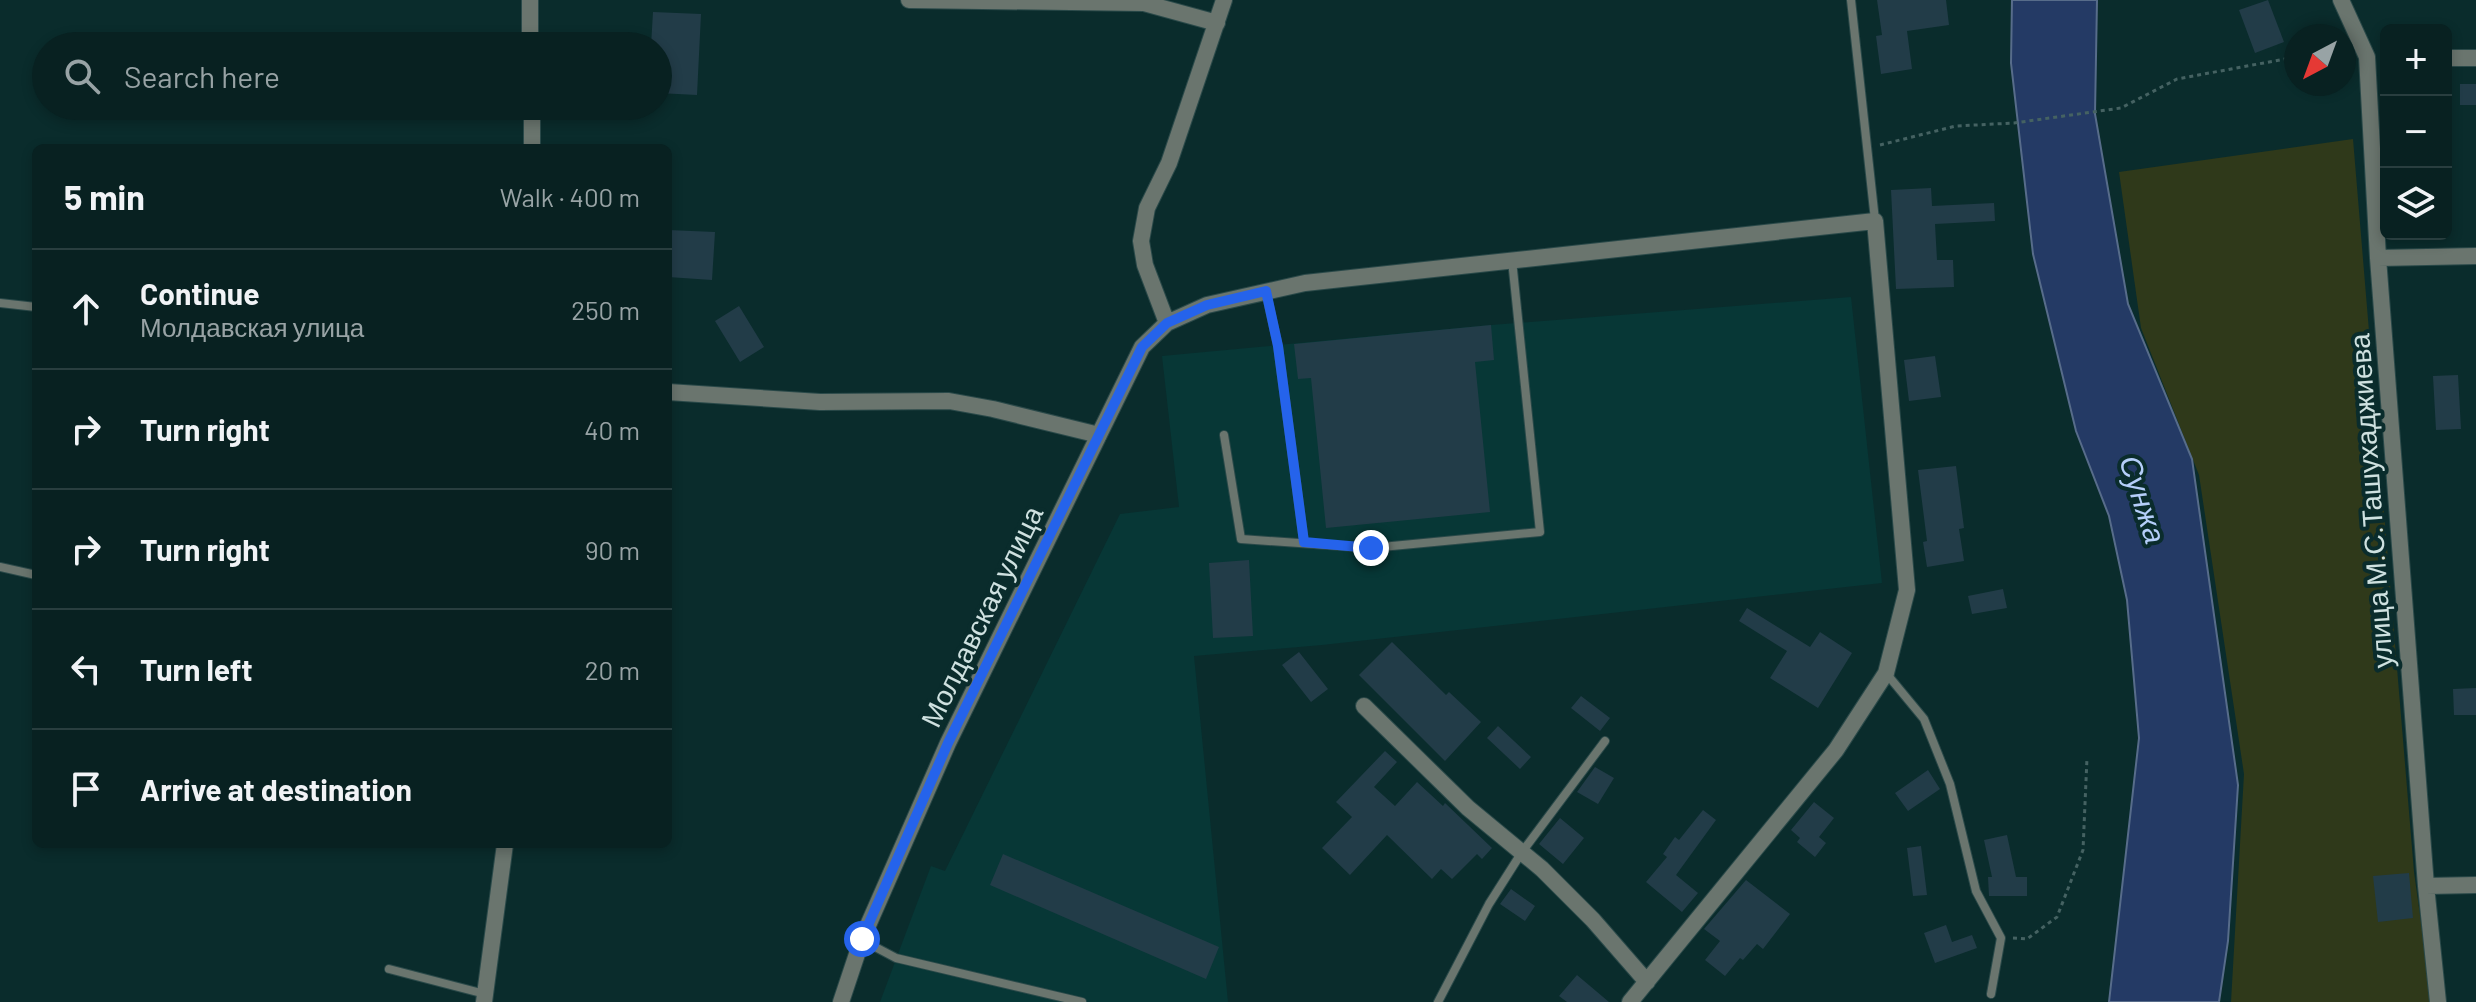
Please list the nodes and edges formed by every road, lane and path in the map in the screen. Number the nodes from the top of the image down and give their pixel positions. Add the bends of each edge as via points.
1 (530, 0) edge
2 (909, 0) edge
3 (1224, 0) edge
4 (1851, 0) edge
5 (2341, 0) edge
6 (1217, 23) junction
7 (530, 32) edge
8 (2367, 57) junction
9 (2380, 58) edge
10 (2452, 58) edge
11 (2476, 58) edge
12 (2284, 59) edge
13 (532, 120) edge
14 (532, 144) edge
15 (1868, 148) junction
16 (1875, 221) junction
17 (2476, 256) edge
18 (2378, 258) junction
19 (1512, 260) junction
20 (1266, 291) junction
21 (0, 303) edge
22 (32, 307) edge
23 (1167, 323) junction
24 (672, 392) edge
25 (1099, 435) junction
26 (1224, 435) dead end
27 (1304, 542) junction
28 (0, 567) edge
29 (32, 574) edge
30 (1886, 673) junction
31 (1364, 706) dead end
32 (1605, 741) dead end
33 (2087, 758) dead end
34 (504, 848) edge
35 (1522, 852) junction
36 (2476, 885) edge
37 (2426, 886) junction
38 (2001, 938) junction
39 (862, 939) junction
40 (389, 969) dead end
41 (1647, 982) junction
42 (1991, 994) dead end
43 (484, 998) edge
44 (841, 1002) edge
45 (1082, 1002) edge
46 (1438, 1002) edge
47 (1630, 1002) edge
48 (2438, 1002) edge

1 - 7 street
2 - 6 street via 1144,3
3 - 6 street
4 - 15 lane
5 - 8 street, улица М.С.Ташухаджиева
6 - 23 street via 1169,163 1147,208 1141,241
8 - 9 street
8 - 18 street, улица М.С.Ташухаджиева
10 - 11 street
12 - 15 path via 2177,79 2121,108 1956,126
13 - 14 street
15 - 16 lane
16 - 19 street
16 - 30 street via 1907,590
17 - 18 street
18 - 37 street, улица М.С.Ташухаджиева
19 - 20 street
19 - 27 lane via 1540,532 1371,548
20 - 23 street via 1207,305
20 - 27 lane
21 - 22 lane
23 - 25 street, Молдавская улица via 1142,347
24 - 25 street via 820,402 949,401
25 - 39 street, Молдавская улица via 948,743
26 - 27 lane via 1241,539
28 - 29 lane
30 - 38 lane via 1924,719 1950,784 1976,891
30 - 41 street via 1836,750
31 - 35 street via 1468,808
32 - 35 lane
33 - 38 path via 2083,850 2057,917 2027,939
34 - 43 street
35 - 41 street via 1593,920
35 - 46 lane
36 - 37 street
37 - 48 street, улица М.С.Ташухаджиева
38 - 42 lane
39 - 44 street, Молдавская улица
39 - 45 lane via 896,958
40 - 43 lane
41 - 47 street

